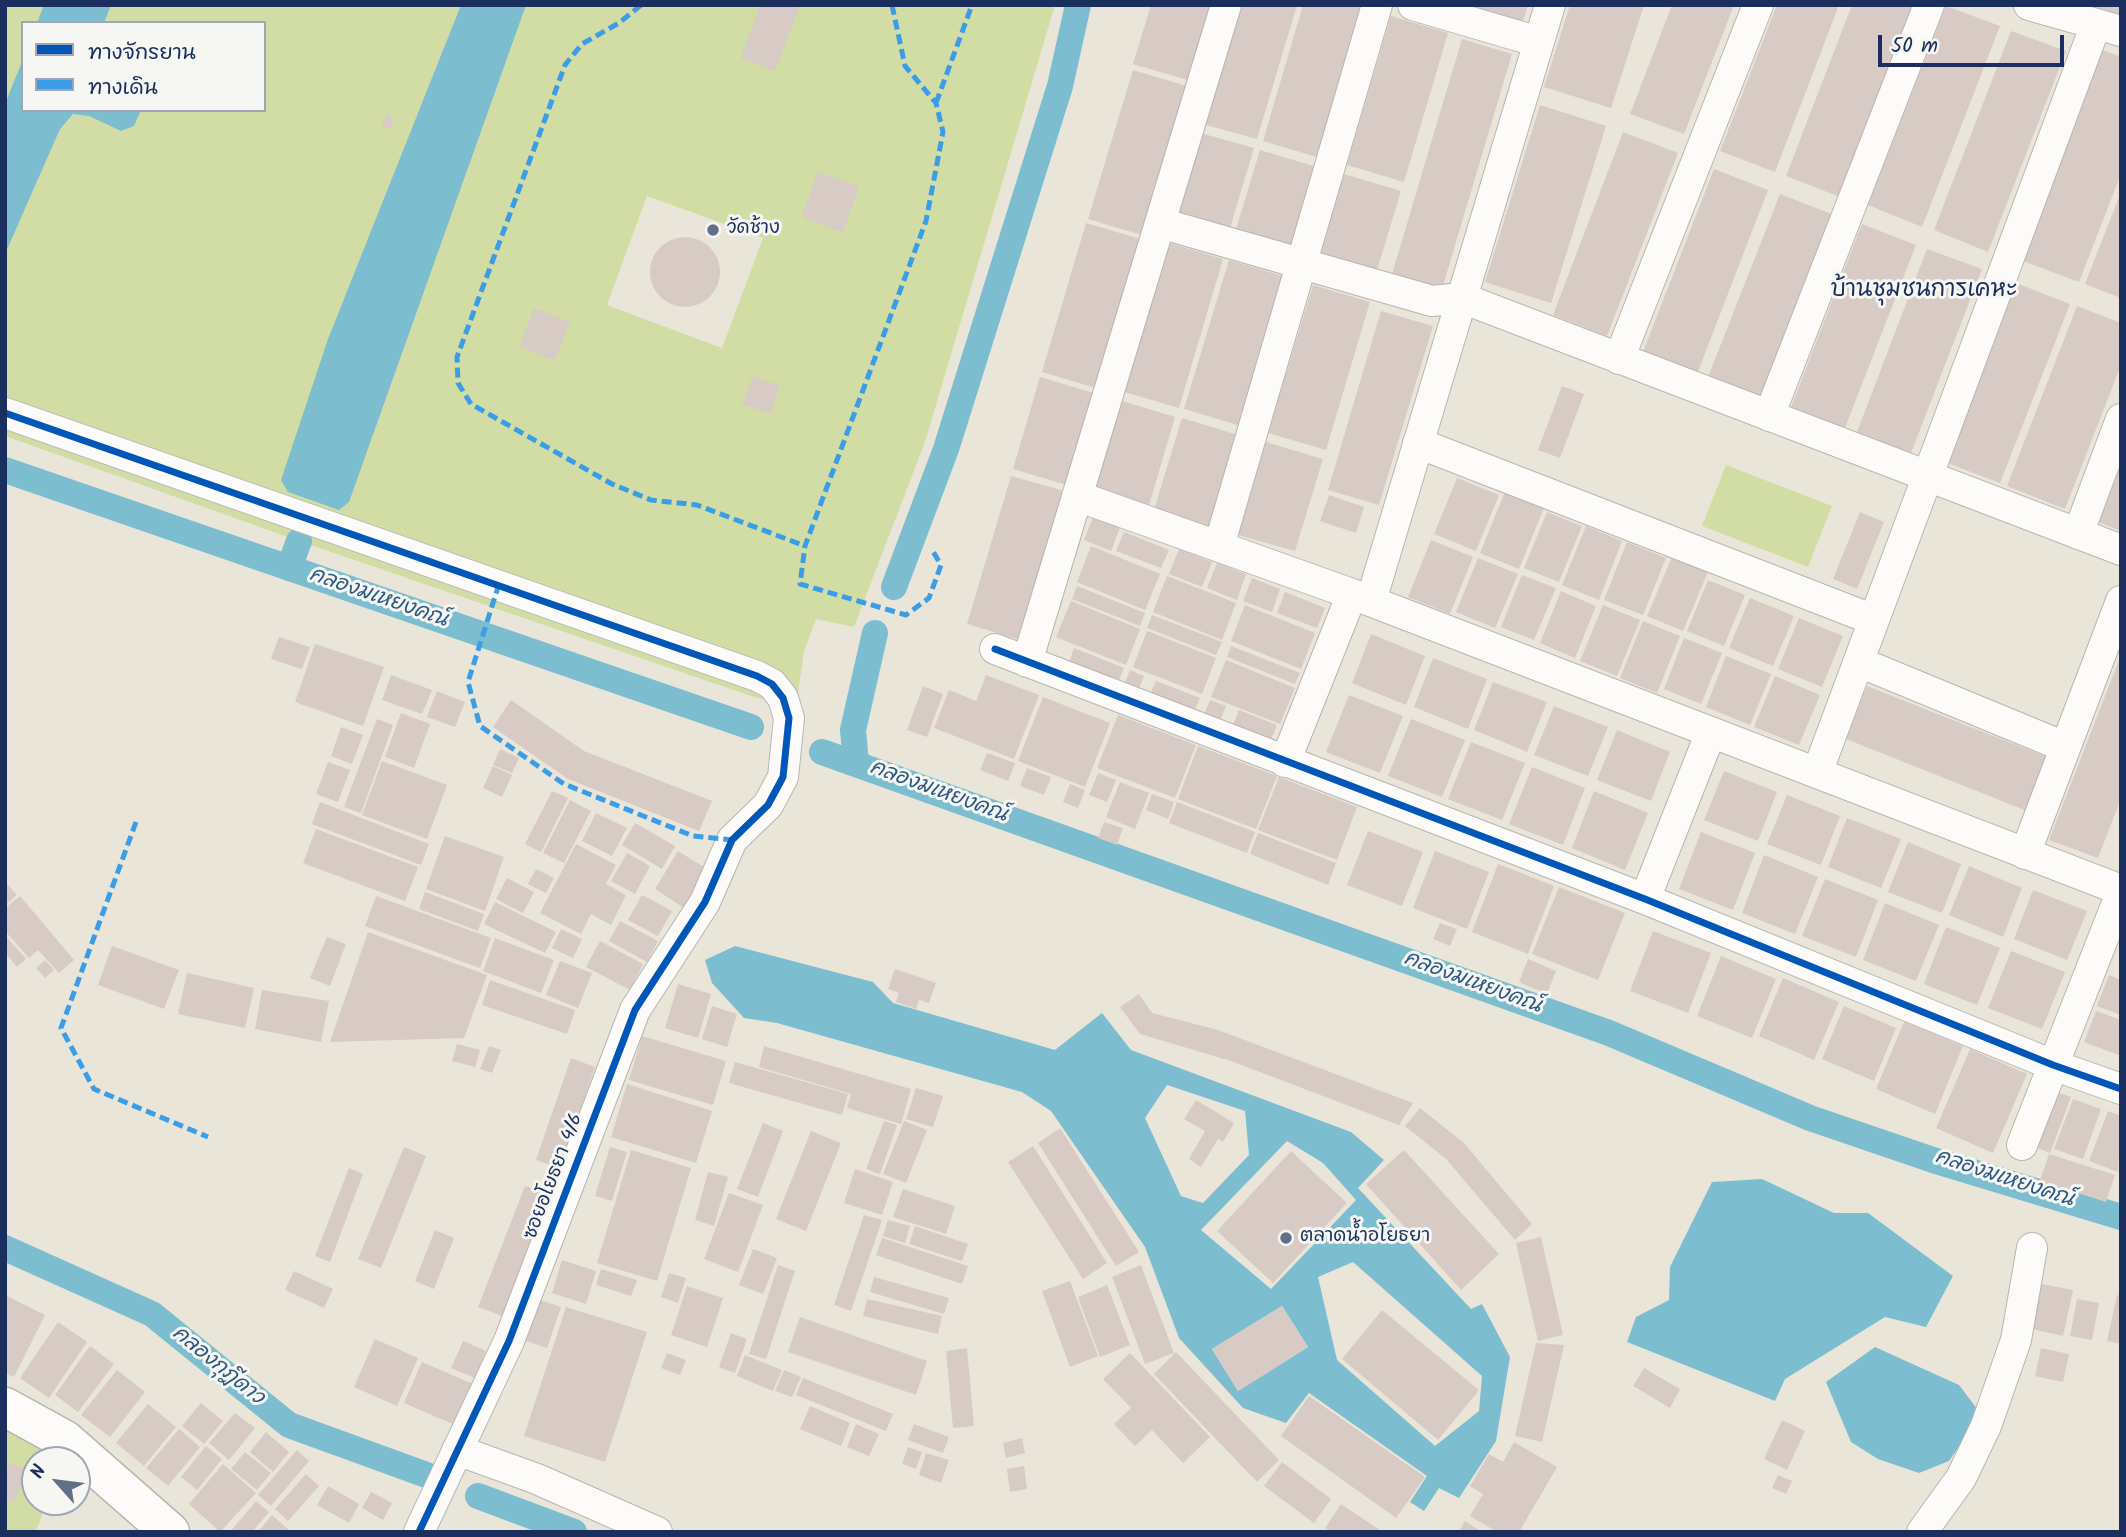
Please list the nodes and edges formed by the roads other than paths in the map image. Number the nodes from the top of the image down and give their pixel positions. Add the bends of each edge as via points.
1 (1226, 5) edge
2 (1377, 5) edge
3 (1413, 5) edge
4 (1550, 5) edge
5 (1758, 5) edge
6 (1929, 5) edge
7 (2029, 5) edge
8 (2108, 28) edge
9 (1539, 42) junction
10 (1160, 223) junction
11 (1301, 264) junction
12 (1462, 298) junction
13 (1619, 359) junction
14 (5, 414) edge
15 (1769, 416) junction
16 (2121, 419) edge
17 (1418, 443) junction
18 (1928, 477) junction
19 (1077, 496) junction
20 (2078, 534) junction
21 (1219, 546) junction
22 (2121, 551) edge
23 (1362, 597) junction
24 (2121, 601) edge
25 (1874, 620) junction
26 (995, 649) dead end
27 (1027, 662) junction
28 (1858, 662) junction
29 (1710, 732) junction
30 (2065, 747) junction
31 (1285, 762) junction
32 (1817, 773) junction
33 (2025, 853) junction
34 (2121, 892) edge
35 (1645, 899) junction
36 (2053, 1065) junction
37 (2121, 1089) edge
38 (2022, 1145) dead end
39 (2032, 1248) dead end
40 (5, 1407) edge
41 (457, 1450) junction
42 (170, 1532) edge
43 (419, 1532) edge
44 (657, 1532) edge
45 (1922, 1532) edge

1 - 10 street
2 - 11 street
3 - 9 street
4 - 9 street
5 - 13 street
6 - 15 street
7 - 8 street
8 - 18 street
9 - 12 street
10 - 11 street
10 - 19 street
11 - 12 street via 1432,301
11 - 21 street
12 - 13 street
12 - 17 street
13 - 15 street
14 - 41 street, ซอยอโยธยา 4/6 via 512,588 772,684 783,698 789,718 783,777 768,805 732,840 705,902 635,1010 509,1341
15 - 18 street
16 - 20 street
17 - 23 street
17 - 25 street
18 - 20 street
18 - 25 street
19 - 21 street
19 - 27 street
20 - 22 street
21 - 23 street
23 - 29 street
23 - 31 street
24 - 30 street
25 - 28 street
26 - 27 street
27 - 31 street
28 - 30 street
28 - 32 street
29 - 32 street
29 - 35 street
30 - 33 street
31 - 35 street
32 - 33 street
33 - 34 street
34 - 36 street
35 - 36 street
36 - 37 street
36 - 38 street
39 - 45 street via 2016,1340 1986,1426 1961,1478
40 - 42 street via 65,1440
41 - 43 street, ซอยอโยธยา 4/6
41 - 44 street via 537,1479

